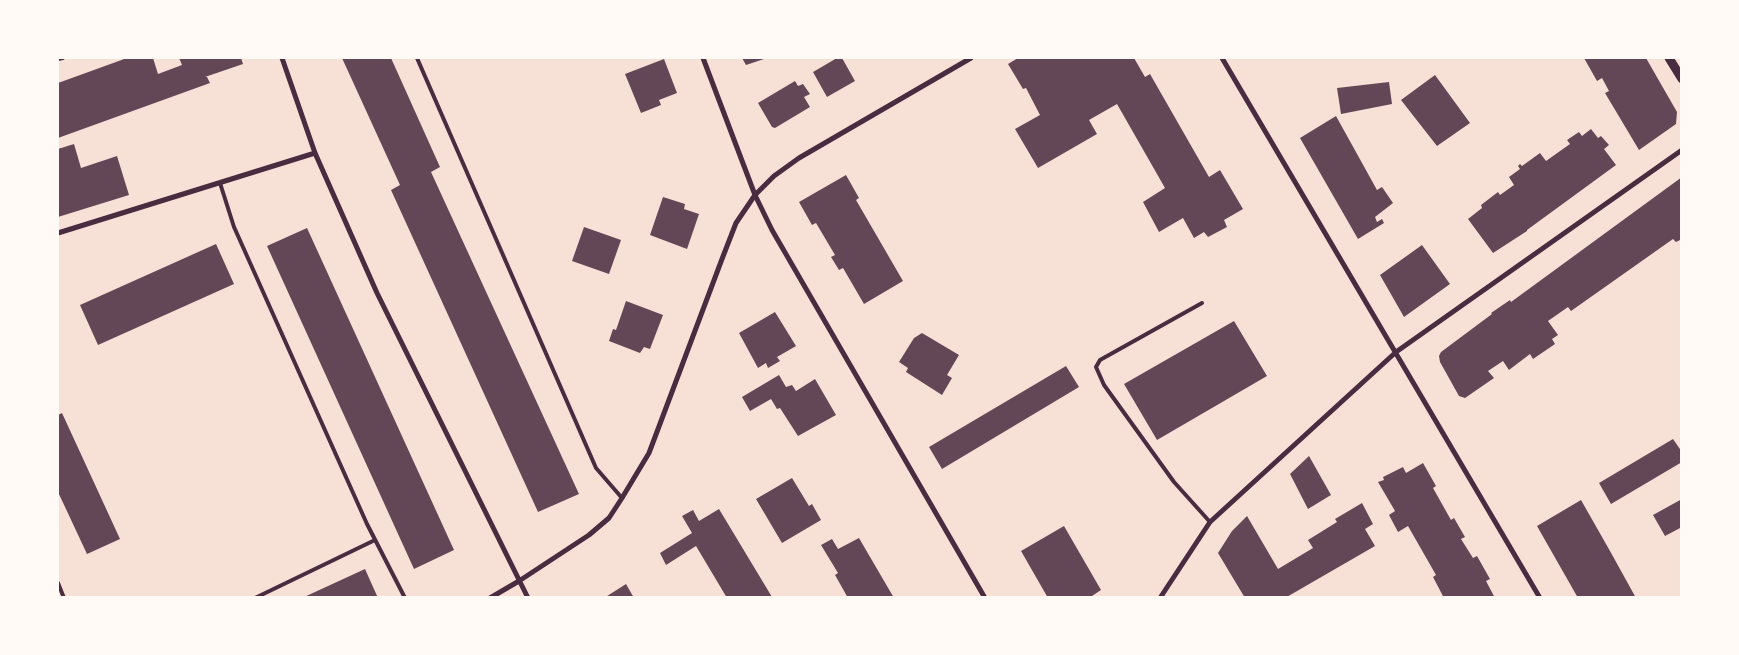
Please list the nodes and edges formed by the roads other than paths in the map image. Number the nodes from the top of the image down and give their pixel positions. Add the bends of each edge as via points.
1 (62, 58) edge
2 (282, 58) edge
3 (417, 58) edge
4 (703, 58) edge
5 (971, 58) edge
6 (1222, 58) edge
7 (1669, 58) edge
8 (58, 59) edge
9 (1682, 79) edge
10 (1682, 150) edge
11 (315, 154) junction
12 (220, 183) junction
13 (755, 195) junction
14 (58, 233) edge
15 (1202, 303) dead end
16 (1396, 352) junction
17 (622, 498) junction
18 (1210, 522) junction
19 (375, 540) junction
20 (518, 581) junction
21 (58, 583) edge
22 (64, 598) edge
23 (255, 598) edge
24 (405, 598) edge
25 (490, 598) edge
26 (528, 598) edge
27 (985, 598) edge
28 (1160, 598) edge
29 (1540, 598) edge

1 - 8 lane
2 - 11 street
3 - 17 lane via 596,468
4 - 13 street
5 - 13 street via 799,158
6 - 16 street
7 - 9 street
10 - 16 street
11 - 12 street
11 - 20 street via 376,293
12 - 14 street
12 - 19 lane via 234,227
13 - 17 street via 736,223 649,453
13 - 27 street via 772,230
15 - 18 lane via 1100,360 1096,367 1104,385 1174,482
16 - 18 street
16 - 29 street
17 - 20 street via 609,518 589,535
18 - 28 street
19 - 23 lane
19 - 24 lane
20 - 25 street
20 - 26 street
21 - 22 lane

